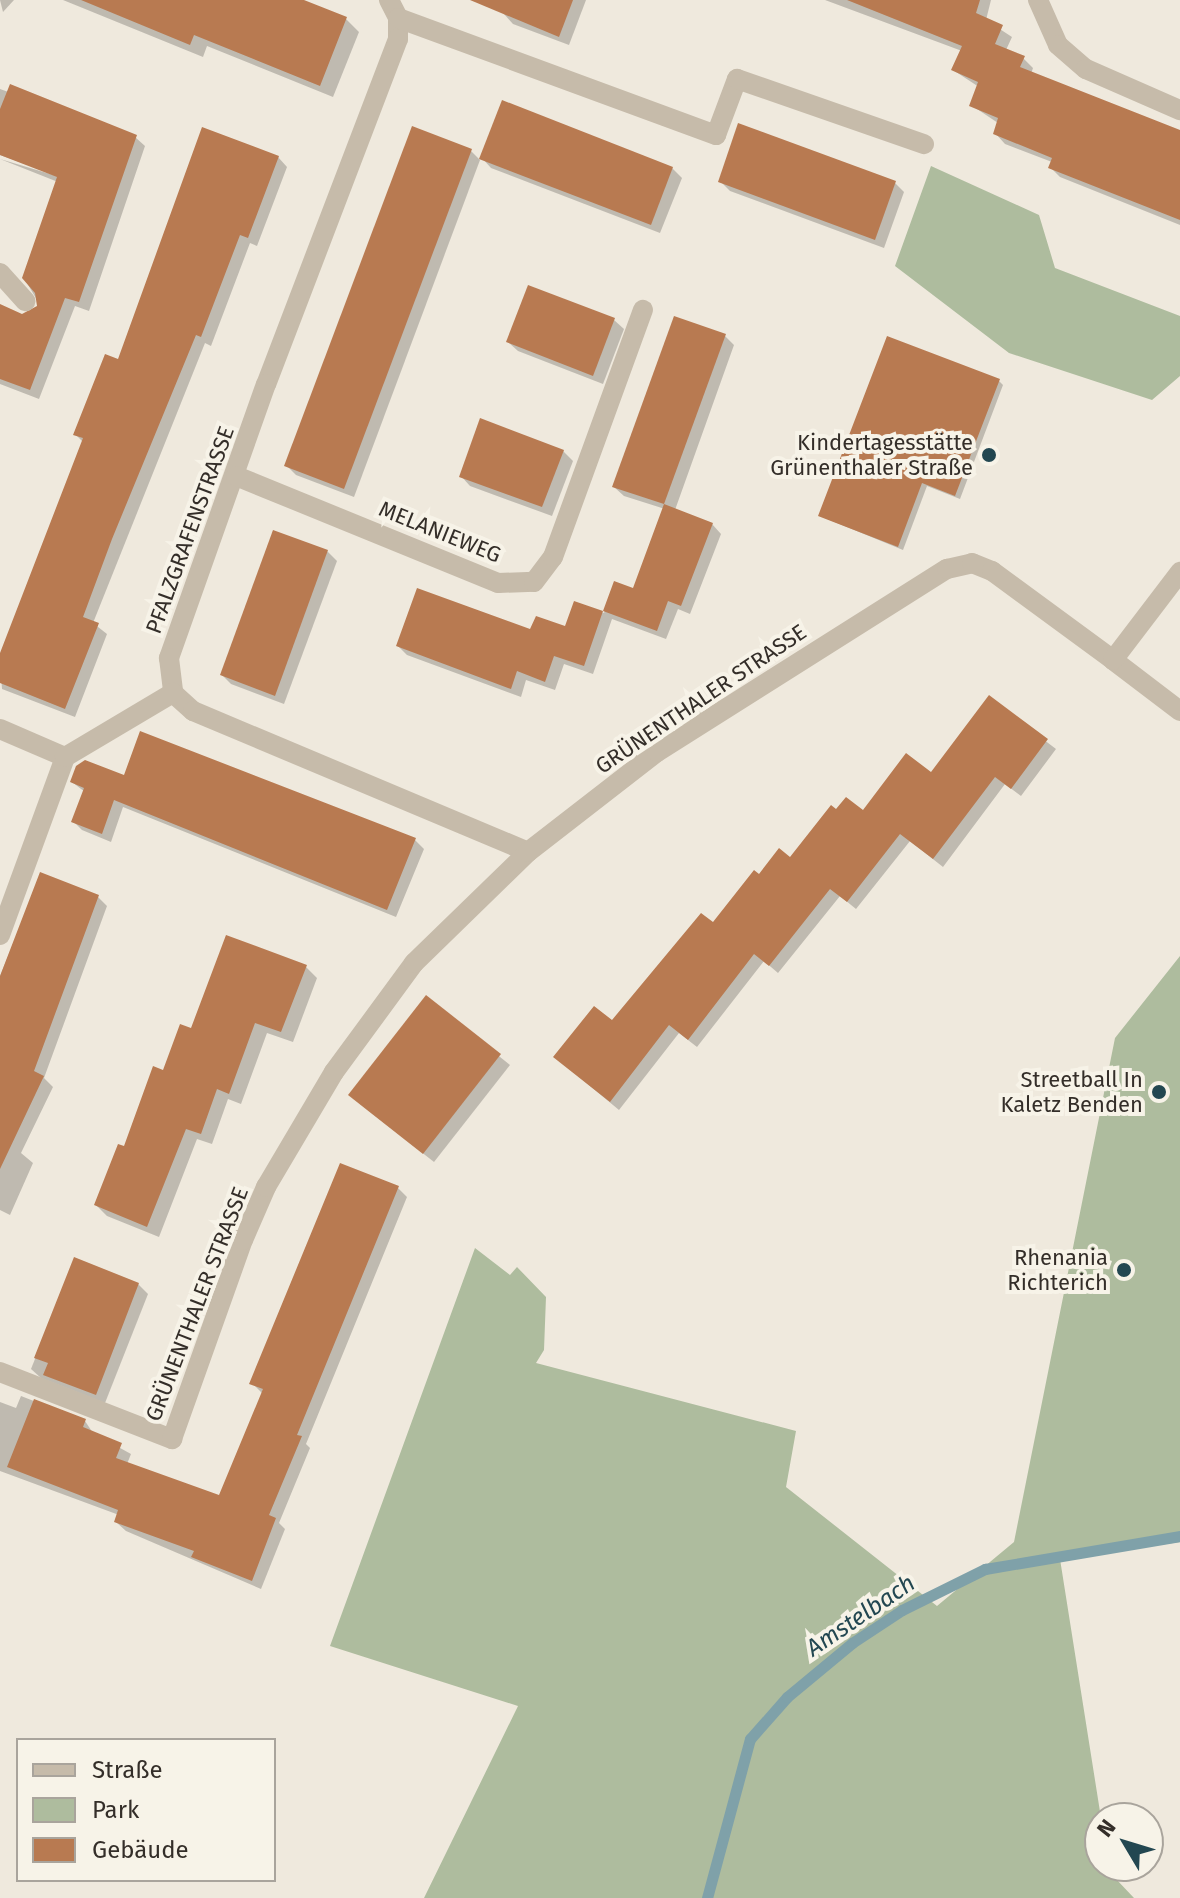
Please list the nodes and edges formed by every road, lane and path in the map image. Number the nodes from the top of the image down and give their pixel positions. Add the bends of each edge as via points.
1 (1038, 0) edge
2 (393, 9) edge
3 (1180, 110) edge
4 (924, 144) dead end
5 (0, 273) edge
6 (25, 301) dead end
7 (643, 310) dead end
8 (236, 476) junction
9 (1180, 572) edge
10 (1113, 660) junction
11 (173, 693) junction
12 (1180, 711) edge
13 (0, 729) edge
14 (65, 757) junction
15 (528, 852) junction
16 (0, 935) edge
17 (0, 1372) edge

1 - 3 street via 1058,45 1086,69
2 - 4 street, PFALZGRAFENSTRASSE via 716,135 737,79
2 - 8 street, PFALZGRAFENSTRASSE via 398,39
5 - 6 street
7 - 8 street, MELANIEWEG via 553,557 534,582 498,583
8 - 11 street, PFALZGRAFENSTRASSE via 169,658
9 - 10 street
10 - 12 street, GRÜNENTHALER STRASSE
10 - 15 street, GRÜNENTHALER STRASSE via 992,571 972,563 947,569 657,752
11 - 14 street
11 - 15 street via 193,711
13 - 14 street
14 - 16 street
15 - 17 street, GRÜNENTHALER STRASSE via 414,963 326,1084 243,1240 172,1439

